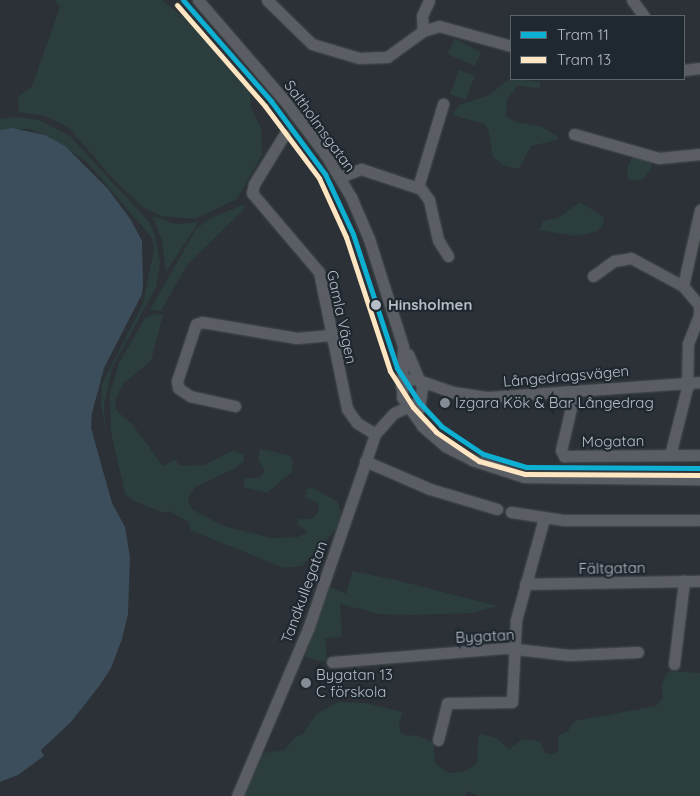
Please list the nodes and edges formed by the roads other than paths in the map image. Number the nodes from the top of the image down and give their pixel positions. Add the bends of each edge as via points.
1 (198, 0) edge
2 (267, 0) edge
3 (429, 0) edge
4 (632, 0) edge
5 (643, 15) edge
6 (424, 31) junction
7 (510, 46) edge
8 (700, 68) edge
9 (685, 70) edge
10 (443, 104) dead end
11 (574, 134) dead end
12 (284, 135) dead end
13 (700, 154) edge
14 (340, 178) junction
15 (418, 187) junction
16 (700, 210) edge
17 (448, 256) dead end
18 (592, 276) dead end
19 (683, 286) junction
20 (331, 336) junction
21 (403, 346) junction
22 (418, 381) junction
23 (686, 382) junction
24 (700, 382) edge
25 (401, 386) junction
26 (435, 387) junction
27 (574, 391) junction
28 (420, 399) junction
29 (235, 406) dead end
30 (407, 407) junction
31 (375, 434) junction
32 (450, 447) junction
33 (670, 455) junction
34 (700, 455) edge
35 (365, 461) junction
36 (700, 479) edge
37 (497, 509) dead end
38 (511, 512) dead end
39 (544, 518) junction
40 (700, 520) edge
41 (684, 581) junction
42 (700, 581) edge
43 (526, 584) junction
44 (516, 648) junction
45 (638, 652) dead end
46 (332, 662) dead end
47 (674, 664) dead end
48 (438, 740) dead end
49 (237, 796) edge

1 - 14 street, Saltholmsgatan via 283,98
2 - 6 street via 323,50 373,60 392,55
3 - 6 street via 422,16
4 - 5 street
6 - 7 street via 445,26
8 - 9 street
10 - 15 street
11 - 13 street via 658,158
12 - 20 street, Gamla Vägen via 254,184 252,193 319,272
14 - 15 street via 361,169
14 - 21 street, Saltholmsgatan via 370,239
15 - 17 street via 429,200 438,240
16 - 19 street
18 - 19 street via 626,257
19 - 23 street via 700,308 688,343
20 - 29 street via 296,338 202,322 196,324 177,381 178,388 190,396
20 - 31 street, Gamla Vägen via 347,408 357,423
21 - 22 street, Saltholmsgatan
21 - 25 street, Saltholmsgatan
22 - 25 street via 407,380
22 - 26 street, Långedragsvägen
22 - 28 street, Saltholmsgatan
23 - 24 street, Långedragsvägen
23 - 27 street, Långedragsvägen
23 - 33 street
25 - 30 street, Saltholmsgatan
26 - 27 street, Långedragsvägen via 487,397
26 - 28 street
27 - 33 street, Mogatan via 561,450 564,456
28 - 30 street, Tandkullegatan
28 - 32 street, Saltholmsgatan via 425,420
30 - 31 street, Tandkullegatan via 389,417
30 - 32 street via 436,439
31 - 35 street, Tandkullegatan
32 - 36 street via 494,469 537,479
33 - 34 street, Mogatan
35 - 37 street via 430,489
35 - 49 street, Tandkullegatan via 308,630
38 - 39 street
39 - 40 street
39 - 43 street
41 - 42 street, Fältgatan
41 - 43 street, Fältgatan
41 - 47 street
43 - 44 street via 516,620
44 - 45 street, Bygatan via 569,655
44 - 46 street, Bygatan
44 - 48 street via 512,702 447,704 443,709

